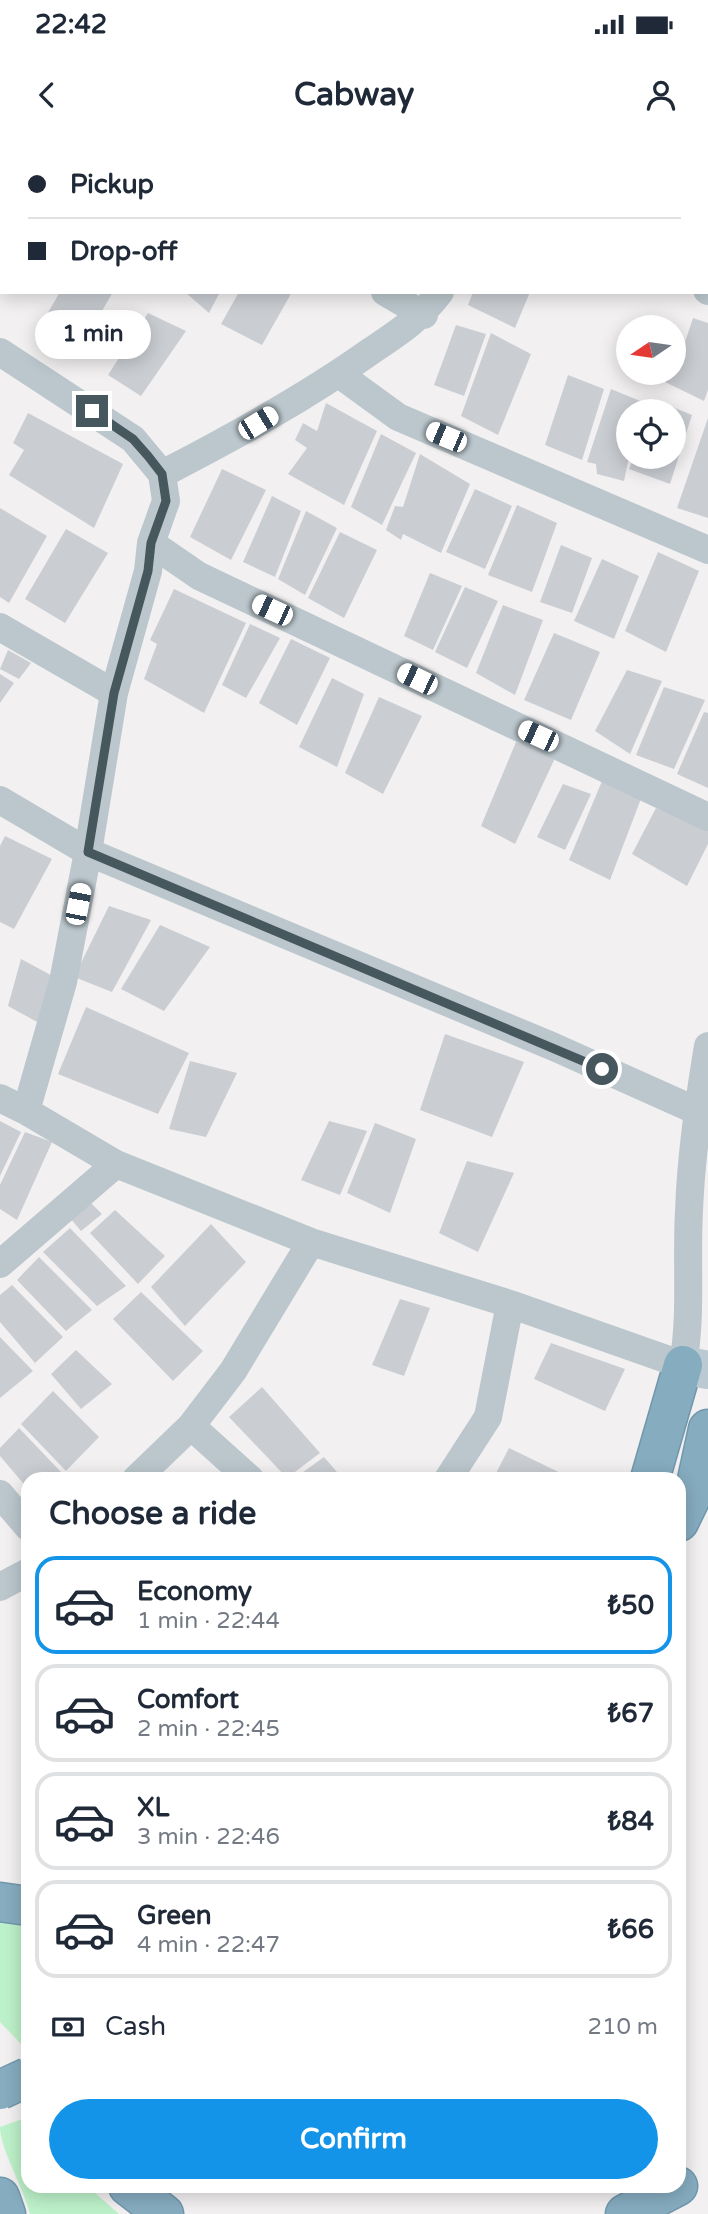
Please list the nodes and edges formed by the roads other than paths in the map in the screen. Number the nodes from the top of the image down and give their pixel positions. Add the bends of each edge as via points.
1 (394, 294) edge
2 (432, 303) edge
3 (0, 352) edge
4 (339, 374) junction
5 (162, 474) junction
6 (151, 543) junction
7 (708, 550) edge
8 (0, 627) edge
9 (114, 693) junction
10 (0, 800) edge
11 (708, 817) edge
12 (88, 852) junction
13 (708, 1046) edge
14 (0, 1098) edge
15 (26, 1111) junction
16 (697, 1111) junction
17 (116, 1164) junction
18 (311, 1242) junction
19 (0, 1264) edge
20 (510, 1304) junction
21 (696, 1367) edge
22 (191, 1426) junction
23 (708, 1429) edge
24 (143, 1472) edge
25 (242, 1472) edge
26 (453, 1472) edge
27 (653, 1472) edge
28 (0, 1494) edge
29 (694, 1496) edge
30 (21, 1519) edge
31 (21, 1576) edge
32 (0, 1587) edge
33 (0, 1902) edge
34 (21, 1905) edge
35 (0, 2067) edge
36 (21, 2080) edge
37 (21, 2087) edge
38 (0, 2090) edge
39 (708, 2170) edge
40 (686, 2181) edge
41 (137, 2193) edge
42 (662, 2193) edge
43 (0, 2197) edge
44 (623, 2212) edge
45 (6, 2214) edge
46 (164, 2214) edge

1 - 2 street
2 - 4 street
3 - 5 street via 133,439
4 - 5 street
4 - 7 street via 398,417
5 - 6 street via 166,501
6 - 9 street via 148,571
6 - 11 street via 200,576
8 - 9 street
9 - 12 street
10 - 12 street
12 - 15 street via 63,982
12 - 16 street
13 - 16 street
14 - 15 street
15 - 17 street
16 - 21 street via 688,1213 690,1330
17 - 18 street
17 - 19 street
18 - 20 street
18 - 22 street via 233,1371
20 - 21 street
20 - 26 street via 488,1417
21 - 27 highway
22 - 24 street
22 - 25 street
23 - 29 highway
28 - 30 street
31 - 32 street
33 - 34 highway
35 - 37 highway
36 - 38 highway, bridge
39 - 40 highway
41 - 46 highway
42 - 44 highway
43 - 45 highway

